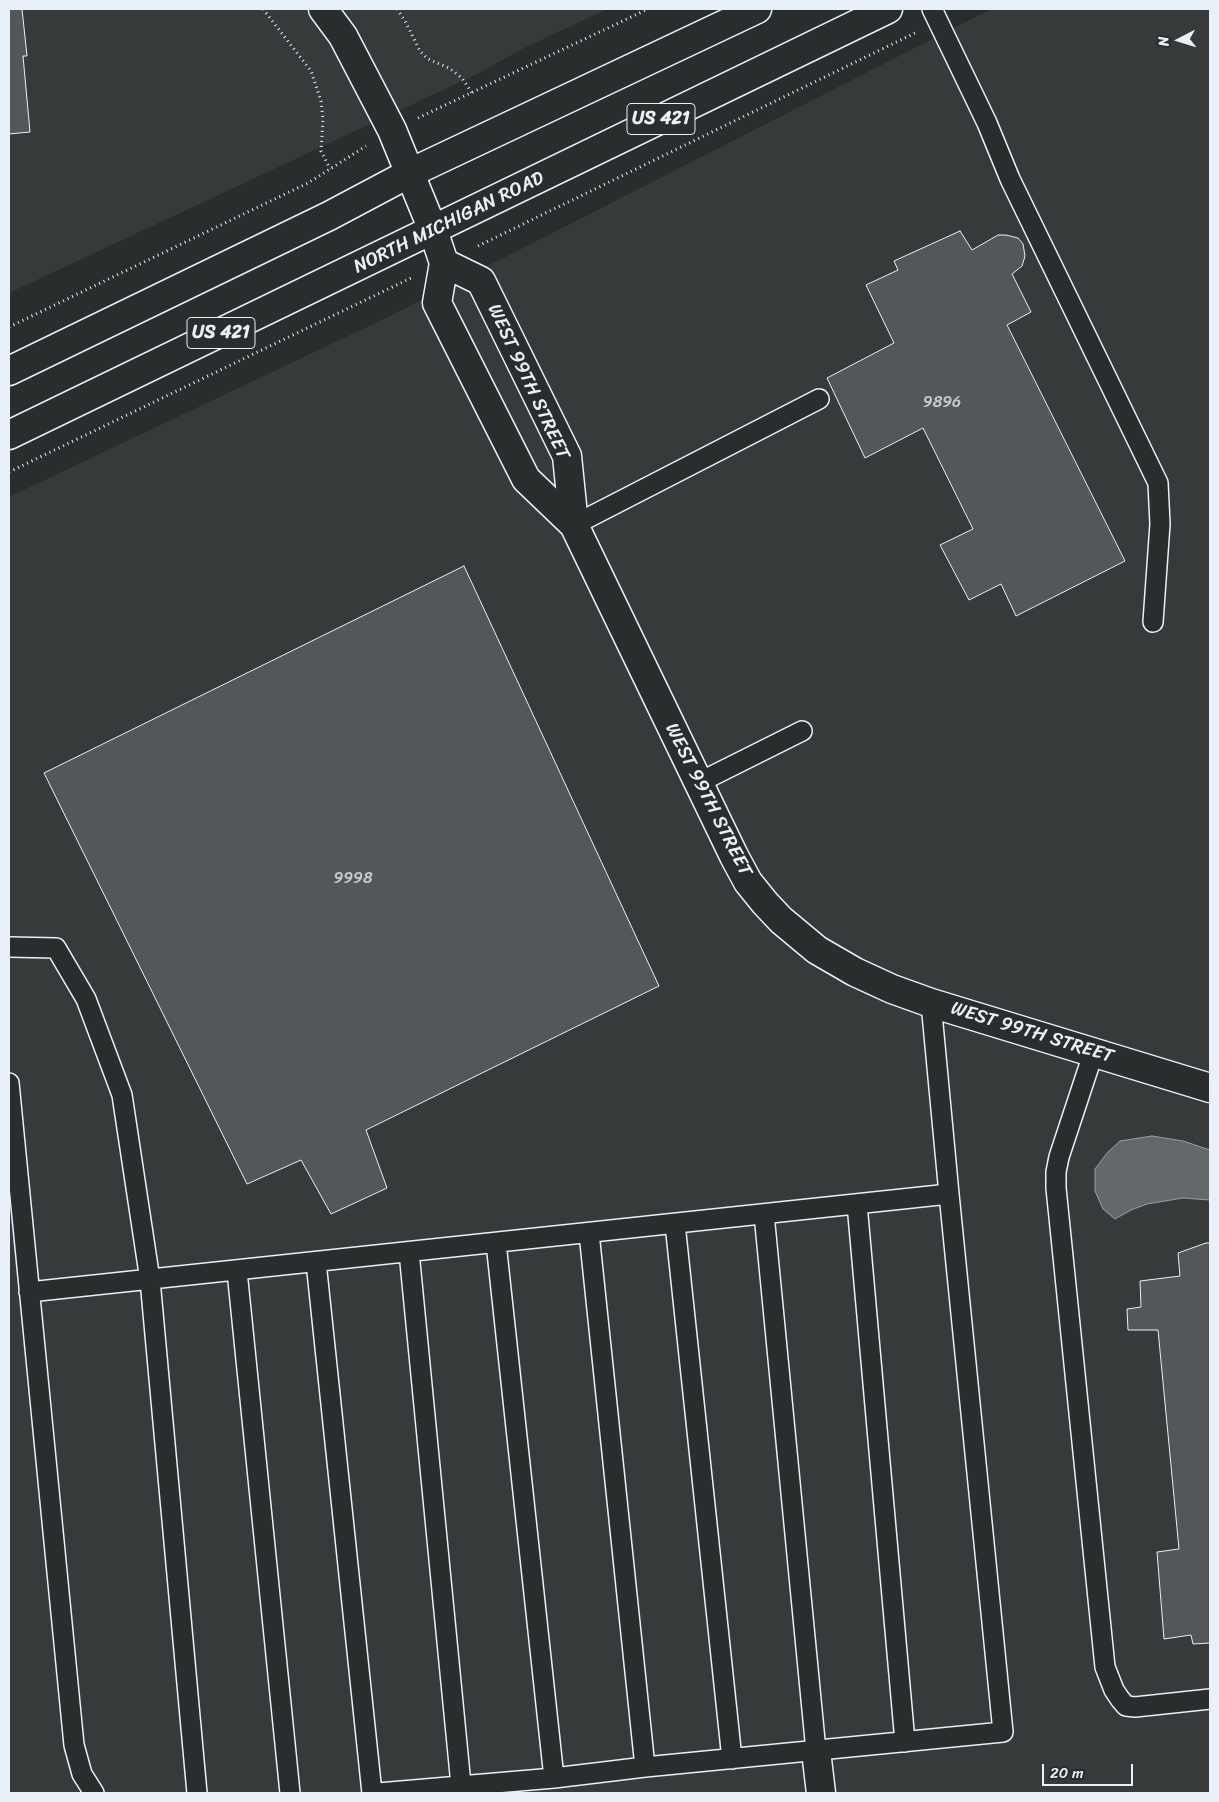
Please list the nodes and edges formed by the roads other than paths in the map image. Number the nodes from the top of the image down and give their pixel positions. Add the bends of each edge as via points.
1 (323, 9) edge
2 (758, 9) edge
3 (888, 9) edge
4 (935, 15) edge
5 (410, 173) junction
6 (434, 230) junction
7 (444, 262) junction
8 (9, 371) edge
9 (819, 399) dead end
10 (9, 435) edge
11 (574, 525) junction
12 (1153, 622) dead end
13 (802, 732) dead end
14 (698, 782) junction
15 (9, 947) edge
16 (931, 1003) junction
17 (1094, 1051) junction
18 (9, 1083) edge
19 (1210, 1088) edge
20 (949, 1194) junction
21 (856, 1204) junction
22 (764, 1214) junction
23 (675, 1224) junction
24 (589, 1233) junction
25 (496, 1243) junction
26 (409, 1252) junction
27 (316, 1262) junction
28 (237, 1270) junction
29 (150, 1280) junction
30 (29, 1292) junction
31 (1210, 1698) edge
32 (905, 1742) junction
33 (816, 1751) junction
34 (732, 1759) junction
35 (645, 1767) junction
36 (554, 1778) junction
37 (461, 1785) junction
38 (94, 1793) edge
39 (197, 1793) edge
40 (290, 1793) edge
41 (372, 1793) edge
42 (378, 1793) edge
43 (821, 1793) edge

1 - 5 street, WEST 99TH STREET via 343,36 392,130
2 - 5 street
3 - 6 street, NORTH MICHIGAN ROAD / US 421
4 - 12 lane via 1010,179 1158,483 1160,524
5 - 6 street, WEST 99TH STREET
5 - 8 street via 329,216
6 - 7 street, WEST 99TH STREET
6 - 10 street, NORTH MICHIGAN ROAD / US 421
7 - 11 street, WEST 99TH STREET via 437,303 526,479
7 - 11 street, WEST 99TH STREET via 481,281 567,456
9 - 11 lane
11 - 14 street, WEST 99TH STREET
13 - 14 lane
14 - 16 street, WEST 99TH STREET via 748,882 781,920 817,950 854,972
15 - 29 lane via 56,948 86,999 122,1094
16 - 17 street, WEST 99TH STREET
16 - 20 lane
17 - 19 street, WEST 99TH STREET
17 - 31 lane via 1059,1157 1056,1188 1105,1667 1114,1690 1126,1706
18 - 30 lane
20 - 21 lane
20 - 32 lane via 1003,1732
21 - 22 lane
21 - 32 lane
22 - 23 lane
22 - 33 lane
23 - 24 lane
23 - 34 lane
24 - 25 lane
24 - 35 lane
25 - 26 lane
25 - 36 lane
26 - 27 lane
26 - 37 lane
27 - 28 lane
27 - 41 lane
28 - 29 lane
28 - 40 lane
29 - 30 lane
29 - 39 lane
30 - 38 lane via 74,1745 82,1774
32 - 33 lane
33 - 34 lane
33 - 43 street
34 - 35 lane
35 - 36 lane
36 - 37 lane
37 - 42 lane

